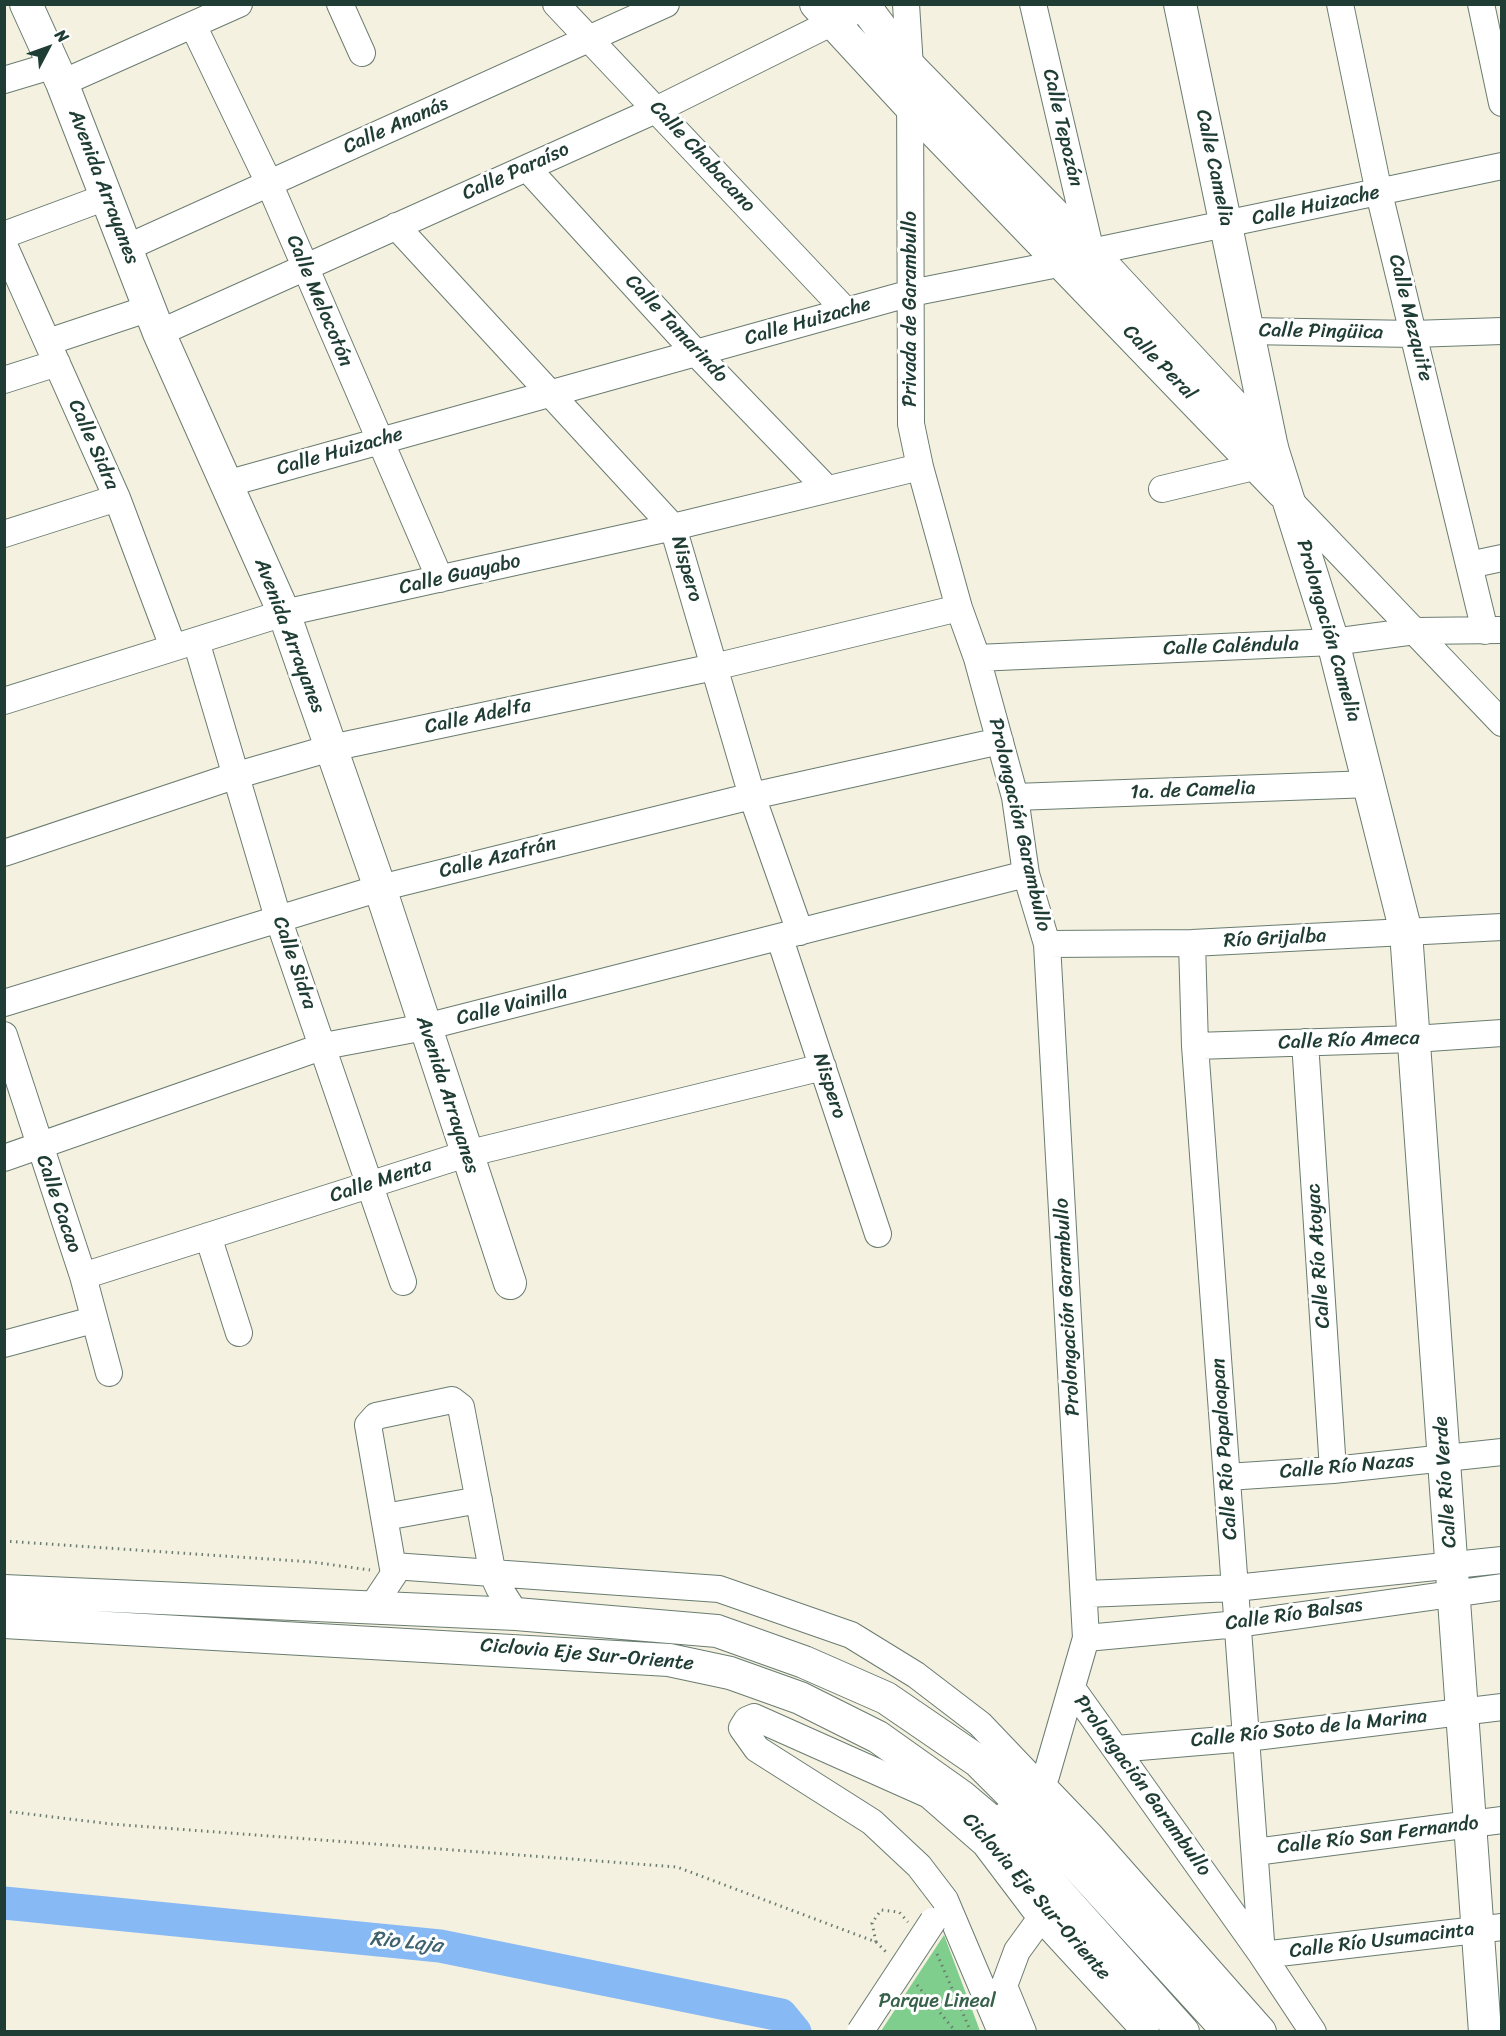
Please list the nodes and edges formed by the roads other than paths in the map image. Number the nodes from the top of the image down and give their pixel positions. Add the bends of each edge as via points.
1 (26, 4) edge
2 (239, 4) edge
3 (340, 4) edge
4 (556, 4) edge
5 (666, 4) edge
6 (906, 4) edge
7 (1033, 4) edge
8 (1180, 4) edge
9 (1340, 4) edge
10 (1481, 4) edge
11 (865, 5) edge
12 (824, 13) edge
13 (193, 25) junction
14 (590, 38) junction
15 (362, 53) dead end
16 (910, 67) junction
17 (58, 74) junction
18 (4, 80) edge
19 (1502, 103) edge
20 (910, 106) junction
21 (658, 109) junction
22 (1502, 166) edge
23 (526, 168) junction
24 (269, 183) junction
25 (1379, 193) junction
26 (106, 197) junction
27 (396, 226) junction
28 (1226, 226) junction
29 (4, 235) edge
30 (4, 245) edge
31 (126, 248) junction
32 (1077, 258) junction
33 (304, 267) junction
34 (911, 293) junction
35 (846, 311) junction
36 (154, 320) junction
37 (1248, 331) junction
38 (1502, 331) edge
39 (1413, 334) junction
40 (52, 353) junction
41 (696, 353) junction
42 (4, 380) edge
43 (551, 393) junction
44 (379, 441) junction
45 (1265, 457) junction
46 (921, 467) junction
47 (226, 484) junction
48 (826, 489) junction
49 (1162, 489) dead end
50 (117, 498) junction
51 (1291, 502) junction
52 (673, 527) junction
53 (4, 534) edge
54 (1502, 558) edge
55 (1469, 565) junction
56 (440, 579) junction
57 (959, 608) junction
58 (284, 613) junction
59 (1415, 631) junction
60 (1493, 631) edge
61 (1333, 642) junction
62 (184, 644) junction
63 (977, 658) junction
64 (714, 667) junction
65 (4, 701) edge
66 (1502, 723) edge
67 (1000, 741) junction
68 (331, 748) junction
69 (234, 776) junction
70 (1371, 784) junction
71 (752, 796) junction
72 (1015, 797) junction
73 (4, 853) edge
74 (1026, 874) junction
75 (380, 888) junction
76 (278, 918) junction
77 (1502, 927) edge
78 (1406, 932) junction
79 (790, 935) junction
80 (1191, 943) junction
81 (1047, 944) junction
82 (4, 1003) edge
83 (425, 1027) junction
84 (1502, 1033) edge
85 (4, 1035) edge
86 (1414, 1039) junction
87 (1305, 1042) junction
88 (324, 1046) junction
89 (1196, 1046) junction
90 (823, 1067) junction
91 (39, 1147) junction
92 (466, 1154) junction
93 (4, 1158) edge
94 (371, 1184) junction
95 (878, 1234) dead end
96 (208, 1236) junction
97 (83, 1276) junction
98 (403, 1282) dead end
99 (510, 1283) dead end
100 (93, 1320) junction
101 (239, 1333) dead end
102 (4, 1344) edge
103 (109, 1373) dead end
104 (1502, 1452) edge
105 (1444, 1458) junction
106 (1333, 1470) junction
107 (1227, 1477) junction
108 (479, 1500) junction
109 (385, 1517) junction
110 (1502, 1560) edge
111 (393, 1566) junction
112 (493, 1575) junction
113 (1453, 1578) junction
114 (1502, 1587) edge
115 (1235, 1588) junction
116 (4, 1591) edge
117 (1085, 1594) junction
118 (372, 1607) junction
119 (516, 1614) junction
120 (4, 1622) edge
121 (1238, 1624) junction
122 (1086, 1638) junction
123 (1072, 1688) junction
124 (1502, 1707) edge
125 (1462, 1712) junction
126 (980, 1724) junction
127 (1246, 1738) junction
128 (961, 1749) junction
129 (1116, 1749) junction
130 (934, 1787) junction
131 (1030, 1795) junction
132 (1502, 1820) edge
133 (1470, 1824) junction
134 (991, 1835) junction
135 (1255, 1852) junction
136 (939, 1911) junction
137 (1041, 1918) junction
138 (1490, 1928) edge
139 (1263, 1954) junction
140 (860, 2031) edge
141 (1001, 2031) edge
142 (1023, 2031) edge
143 (1146, 2031) edge
144 (1183, 2031) edge
145 (1229, 2031) edge
146 (1260, 2031) edge
147 (1313, 2031) edge
148 (1485, 2031) edge

1 - 17 main road, Avenida Arrayanes
2 - 13 street
3 - 15 street
4 - 14 street, Calle Chabacano
5 - 14 street, Calle Ananás
6 - 16 street, Privada de Garambullo
7 - 32 street, Calle Tepozán
8 - 28 main road, Calle Camelia
9 - 25 street, Calle Mezquite
10 - 19 street
11 - 12 street, Calle Paraíso
11 - 16 main road, Calle Peral
12 - 20 main road, Calle Peral
12 - 21 street, Calle Paraíso
13 - 17 street
13 - 24 street, Calle Melocotón
14 - 21 street, Calle Chabacano
14 - 24 street, Calle Ananás
16 - 20 street, Privada de Garambullo
16 - 32 main road, Calle Peral
17 - 18 street
17 - 26 main road, Avenida Arrayanes
20 - 32 main road, Calle Peral
20 - 34 street, Privada de Garambullo
21 - 23 street, Calle Paraíso
21 - 35 street, Calle Chabacano
22 - 25 street, Calle Huizache
23 - 27 street, Calle Paraíso
23 - 41 street, Calle Tamarindo
24 - 31 street, Calle Ananás
24 - 33 street, Calle Melocotón
25 - 28 street, Calle Huizache
25 - 39 street, Calle Mezquite
26 - 29 street
26 - 31 main road, Avenida Arrayanes
27 - 33 street, Calle Paraíso
27 - 43 street, Nispero
28 - 32 street, Calle Huizache
28 - 37 main road, Calle Camelia
30 - 40 street, Calle Sidra
31 - 36 main road, Avenida Arrayanes
32 - 34 street, Calle Huizache
32 - 45 main road, Calle Peral
33 - 36 street, Calle Paraíso
33 - 44 street, Calle Melocotón
34 - 35 street, Calle Huizache
34 - 46 street, Privada de Garambullo via 912,424
35 - 41 street, Calle Huizache
36 - 40 street, Calle Paraíso
36 - 47 main road, Avenida Arrayanes
37 - 39 street, Calle Pingüica
37 - 45 main road
38 - 39 street, Calle Pingüica
39 - 55 street, Calle Mezquite
40 - 42 street, Calle Paraíso
40 - 50 street, Calle Sidra
41 - 43 street, Calle Huizache
41 - 48 street, Calle Tamarindo
43 - 44 street, Calle Huizache
43 - 52 street, Nispero
44 - 47 street, Calle Huizache
44 - 56 street, Calle Melocotón
45 - 49 street
45 - 51 main road, Calle Peral
46 - 48 street, Calle Guayabo
46 - 57 street, Privada de Garambullo
47 - 58 main road, Avenida Arrayanes
48 - 52 street, Calle Guayabo
50 - 53 street
50 - 62 street, Calle Sidra
51 - 59 street, Calle Peral
51 - 61 main road, Prolongación Camelia
52 - 56 street, Calle Guayabo
52 - 64 street, Nispero
54 - 55 street
55 - 60 street, Calle Mezquite
56 - 58 street, Calle Guayabo
57 - 63 street, Prolongación Garambullo
57 - 64 street, Calle Adelfa
58 - 62 street, Calle Guayabo
58 - 68 main road, Avenida Arrayanes
59 - 60 street, Calle Caléndula
59 - 61 street, Calle Caléndula
59 - 66 street, Calle Peral
61 - 63 street, Calle Caléndula
61 - 70 main road, Prolongación Camelia
62 - 65 street, Calle Guayabo
62 - 69 street, Calle Sidra
63 - 67 street, Prolongación Garambullo
64 - 68 street, Calle Adelfa
64 - 71 street, Nispero
67 - 71 street, Calle Azafrán
67 - 72 street, Prolongación Garambullo
68 - 69 street, Calle Adelfa
68 - 75 main road, Avenida Arrayanes
69 - 73 street, Calle Adelfa
69 - 76 street, Calle Sidra
70 - 72 street, 1a. de Camelia
70 - 78 main road, Prolongación Camelia
71 - 75 street, Calle Azafrán
71 - 79 street, Nispero
72 - 74 street, Prolongación Garambullo
74 - 79 street, Calle Vainilla
74 - 81 street, Prolongación Garambullo
75 - 76 street, Calle Azafrán
75 - 83 main road, Avenida Arrayanes
76 - 82 street, Calle Azafrán
76 - 88 street, Calle Sidra
77 - 78 street, Río Grijalba
78 - 80 street, Río Grijalba
78 - 86 main road, Calle Río Verde
79 - 83 street, Calle Vainilla
79 - 90 street, Nispero
80 - 81 street, Río Grijalba
80 - 89 street, Calle Río Papaloapan
81 - 117 street, Prolongación Garambullo
83 - 88 street, Calle Vainilla
83 - 92 main road, Avenida Arrayanes
84 - 86 street, Calle Río Ameca
85 - 91 street, Calle Cacao
86 - 87 street, Calle Río Ameca
86 - 105 main road, Calle Río Verde
87 - 89 street, Calle Río Ameca
87 - 106 street, Calle Río Atoyac
88 - 91 street, Calle Vainilla
88 - 94 street, Calle Sidra
89 - 107 street, Calle Río Papaloapan
90 - 92 street, Calle Menta
90 - 95 street, Nispero
91 - 93 street, Calle Vainilla
91 - 97 street, Calle Cacao
92 - 94 street, Calle Menta
92 - 99 main road, Avenida Arrayanes
94 - 96 street, Calle Menta
94 - 98 street, Calle Sidra
96 - 97 street, Calle Menta
96 - 101 street
97 - 100 street, Calle Cacao
100 - 102 street
100 - 103 street, Calle Cacao
104 - 105 street, Calle Río Nazas
105 - 106 street, Calle Río Nazas
105 - 113 main road, Calle Río Verde
106 - 107 street, Calle Río Nazas
107 - 115 street, Calle Río Papaloapan
108 - 109 street
108 - 109 street via 461,1407 452,1400 376,1416 368,1425
108 - 112 street
109 - 111 street
110 - 113 street, Calle Río Balsas
111 - 112 street
111 - 118 street via 394,1574
112 - 119 street
112 - 126 street via 719,1589 851,1635 916,1675
113 - 114 street, Calle Río Balsas
113 - 115 street, Calle Río Balsas
113 - 121 street, Calle Río Balsas
113 - 125 main road, Calle Río Verde
115 - 117 street, Calle Río Balsas
115 - 121 street, Calle Río Papaloapan
116 - 118 main road
117 - 122 street, Prolongación Garambullo
118 - 119 main road
119 - 128 main road via 717,1632 804,1662 886,1698
120 - 130 main road via 669,1660 730,1673 800,1698 878,1737
121 - 122 street, Calle Río Balsas
121 - 127 street, Calle Río Papaloapan
122 - 123 street, Prolongación Garambullo
123 - 129 street, Prolongación Garambullo
123 - 131 street via 1046,1776
124 - 125 street, Calle Río Soto de la Marina
125 - 127 street, Calle Río Soto de la Marina
125 - 133 main road, Calle Río Verde
126 - 128 street
126 - 131 street
127 - 129 street, Calle Río Soto de la Marina
127 - 135 street, Calle Río Papaloapan
128 - 130 street
128 - 131 main road
129 - 139 street, Prolongación Garambullo
130 - 134 main road
130 - 136 street via 754,1717 742,1728 757,1749 872,1821 919,1866
131 - 134 main road
131 - 145 main road
131 - 146 main road via 1088,1837
132 - 133 street, Calle Río San Fernando
133 - 135 street, Calle Río San Fernando
133 - 138 main road, Calle Río Verde
134 - 137 street
134 - 144 main road
135 - 139 street, Calle Río Papaloapan
136 - 140 street, bridge
136 - 141 street
137 - 142 street via 1017,1951 1004,1986
137 - 143 street
138 - 139 street, Calle Río Usumacinta
138 - 148 main road, Calle Río Verde
139 - 147 street, Prolongación Garambullo

